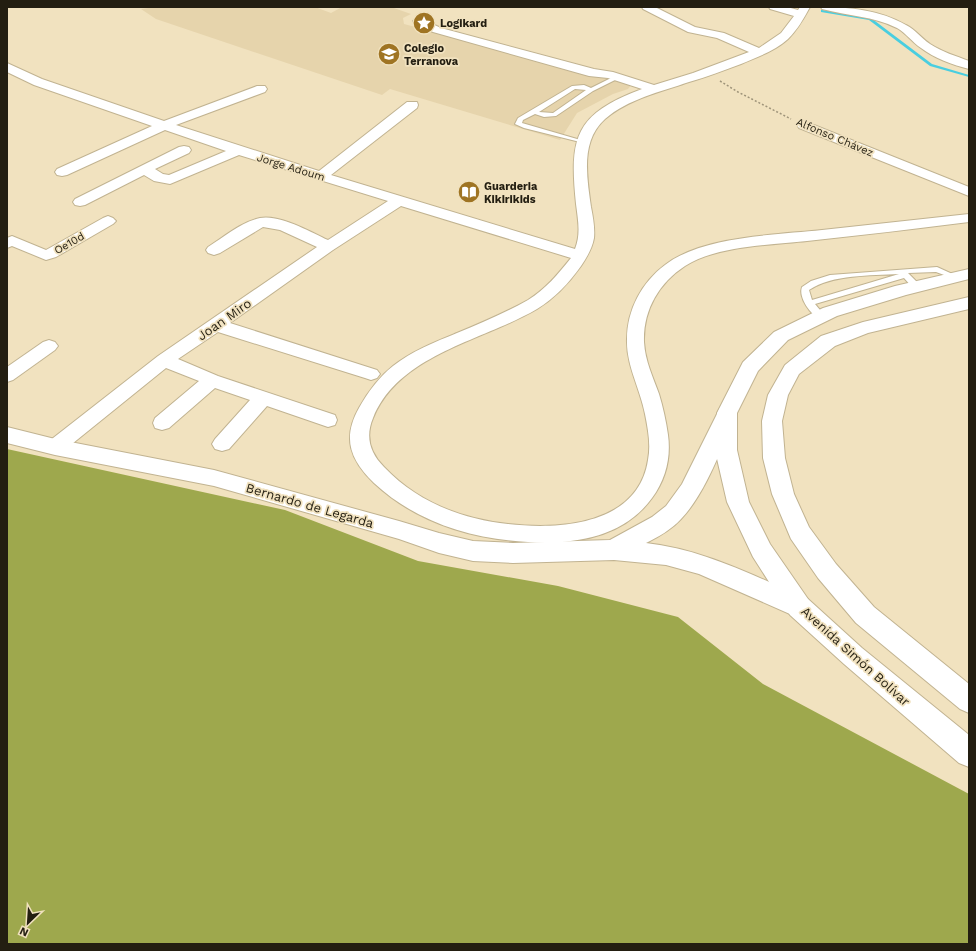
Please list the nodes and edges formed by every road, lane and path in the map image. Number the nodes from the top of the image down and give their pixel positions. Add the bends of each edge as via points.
1 (647, 7) edge
2 (774, 7) edge
3 (826, 7) edge
4 (884, 7) edge
5 (803, 10) edge
6 (875, 16) junction
7 (518, 50) junction
8 (759, 52) junction
9 (969, 65) edge
10 (7, 67) edge
11 (706, 73) junction
12 (613, 76) junction
13 (261, 88) dead end
14 (654, 89) junction
15 (591, 90) junction
16 (412, 104) dead end
17 (534, 112) junction
18 (804, 125) joint
19 (163, 126) junction
20 (582, 142) junction
21 (184, 150) dead end
22 (238, 150) junction
23 (144, 169) junction
24 (62, 172) dead end
25 (321, 176) junction
26 (969, 192) edge
27 (400, 200) junction
28 (80, 202) dead end
29 (969, 218) edge
30 (108, 221) dead end
31 (7, 242) edge
32 (328, 247) junction
33 (214, 250) dead end
34 (580, 256) junction
35 (962, 276) edge
36 (907, 277) junction
37 (969, 303) edge
38 (815, 309) junction
39 (216, 325) junction
40 (49, 346) dead end
41 (164, 360) junction
42 (8, 374) edge
43 (371, 374) dead end
44 (212, 380) junction
45 (263, 398) junction
46 (727, 413) junction
47 (328, 420) dead end
48 (162, 423) dead end
49 (7, 435) edge
50 (222, 444) dead end
51 (55, 446) junction
52 (567, 543) junction
53 (614, 550) junction
54 (799, 607) junction
55 (969, 700) edge
56 (969, 753) edge

1 - 8 street via 692,30 720,35
2 - 5 street
3 - 6 street
4 - 6 street
5 - 8 street via 781,39
6 - 9 street via 911,32 938,53
7 - 7 street via 437,24 419,21 436,30
7 - 12 street via 593,73
8 - 11 street
10 - 19 street, Jorge Adoum via 38,82
11 - 14 street
11 - 18 path, Alfonso Chávez
12 - 14 street
12 - 15 lane
13 - 19 street
14 - 20 street via 630,98 597,119 588,129
15 - 17 lane via 574,87
15 - 17 lane via 554,115
16 - 25 street
17 - 20 lane via 520,119 518,124
18 - 26 street, Alfonso Chávez
19 - 22 street, Jorge Adoum
19 - 24 street
20 - 34 street via 581,171 587,233
21 - 23 street
22 - 23 street via 170,180 159,178
22 - 25 street, Jorge Adoum
23 - 28 street
25 - 27 street, Jorge Adoum
27 - 32 street, Joan Miro
27 - 34 street, Jorge Adoum
29 - 52 street via 748,243 706,251 685,259 672,268 648,292 640,307 635,339 637,358 650,396 659,437 660,456 656,475 632,509
30 - 31 street, Oe10d via 46,255 12,241
32 - 33 street via 268,222 256,224
32 - 39 street, Joan Miro
34 - 52 street via 561,281 534,303 406,365 379,392 365,413 358,432 361,449 372,468 388,484 429,511 485,530 537,535
35 - 36 main road, Avenida Simón Bolívar
36 - 38 main road, Avenida Simón Bolívar via 830,312
36 - 38 lane via 830,277 805,289 804,294
37 - 55 main road via 863,328 828,341 792,370 778,395 772,421 774,458 783,494 799,532 827,571 865,614
38 - 46 main road, Avenida Simón Bolívar via 781,336 750,367
39 - 41 street, Joan Miro
39 - 43 street
40 - 42 street
41 - 44 street
41 - 51 street, Joan Miro
44 - 45 street
44 - 48 street
45 - 47 street
45 - 50 street
46 - 53 main road via 690,490 673,513
46 - 54 main road, Avenida Simón Bolívar via 726,450 738,502 761,550
49 - 51 main road, Bernardo de Legarda
51 - 52 main road, Bernardo de Legarda via 214,478 473,551 513,553
52 - 53 main road, Bernardo de Legarda
53 - 54 main road, Bernardo de Legarda via 666,555 704,566
54 - 56 main road, Avenida Simón Bolívar

